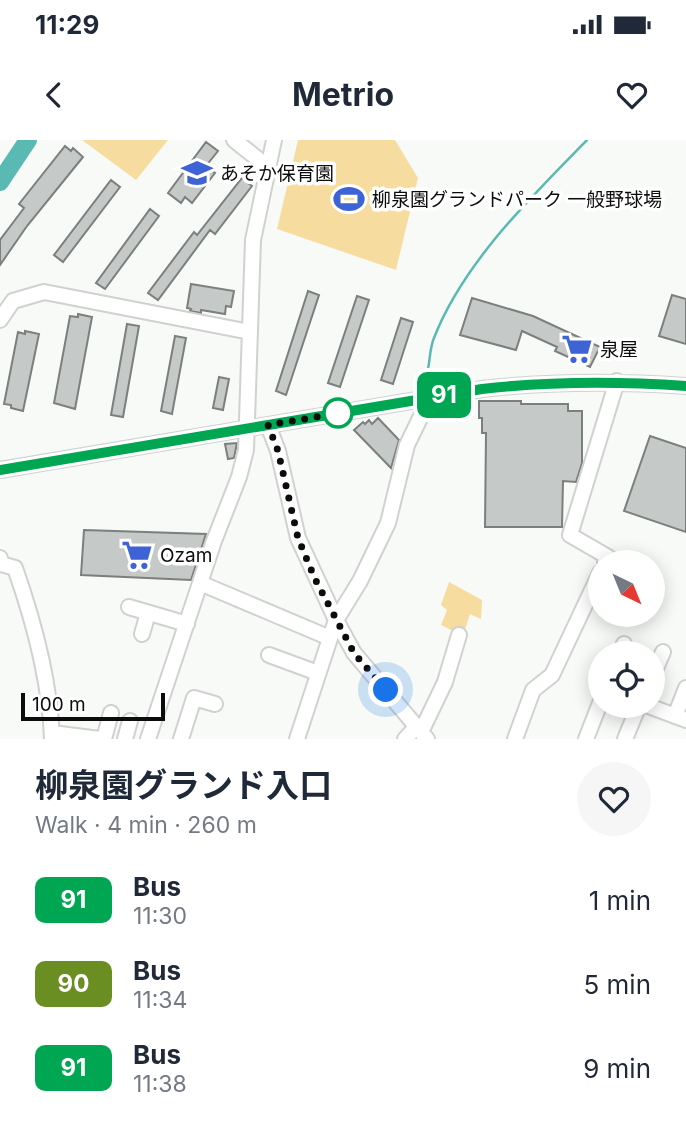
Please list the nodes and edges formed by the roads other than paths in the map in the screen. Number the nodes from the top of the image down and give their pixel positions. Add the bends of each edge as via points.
1 (234, 140) edge
2 (274, 140) edge
3 (268, 167) junction
4 (0, 320) edge
5 (250, 332) junction
6 (617, 381) junction
7 (686, 386) edge
8 (425, 398) junction
9 (268, 425) junction
10 (245, 428) junction
11 (0, 470) edge
12 (596, 550) edge
13 (0, 558) edge
14 (200, 583) junction
15 (588, 599) edge
16 (129, 607) dead end
17 (148, 613) junction
18 (335, 620) junction
19 (187, 624) junction
20 (142, 634) dead end
21 (459, 635) dead end
22 (330, 638) junction
23 (270, 655) dead end
24 (318, 673) junction
25 (686, 688) edge
26 (211, 699) dead end
27 (111, 713) dead end
28 (594, 718) edge
29 (634, 718) edge
30 (680, 718) edge
31 (130, 721) dead end
32 (422, 732) edge
33 (52, 736) edge
34 (102, 739) edge
35 (125, 739) edge
36 (148, 739) edge
37 (181, 739) edge
38 (297, 739) edge
39 (405, 739) edge
40 (515, 739) edge
41 (586, 739) edge
42 (625, 739) edge

1 - 3 street
2 - 3 street
3 - 5 street via 253,240
4 - 5 street via 13,301 44,292
5 - 10 street
6 - 7 street
6 - 8 street via 524,384
6 - 12 street via 570,535
8 - 9 street
8 - 18 street via 407,445 388,523
9 - 10 street
9 - 18 street via 298,538
10 - 11 street
10 - 14 street via 246,450 239,477
13 - 33 street via 1,564 15,568 31,614
14 - 19 street
14 - 22 street
15 - 40 street via 552,676 533,690
16 - 17 street
17 - 19 street
17 - 20 street
18 - 22 street
18 - 32 street via 354,653
19 - 36 street
21 - 32 street
22 - 24 street
23 - 24 street
24 - 38 street
25 - 30 street
26 - 37 street via 194,698
27 - 34 street
28 - 41 street
29 - 42 street
31 - 35 street
32 - 39 street
33 - 34 street

